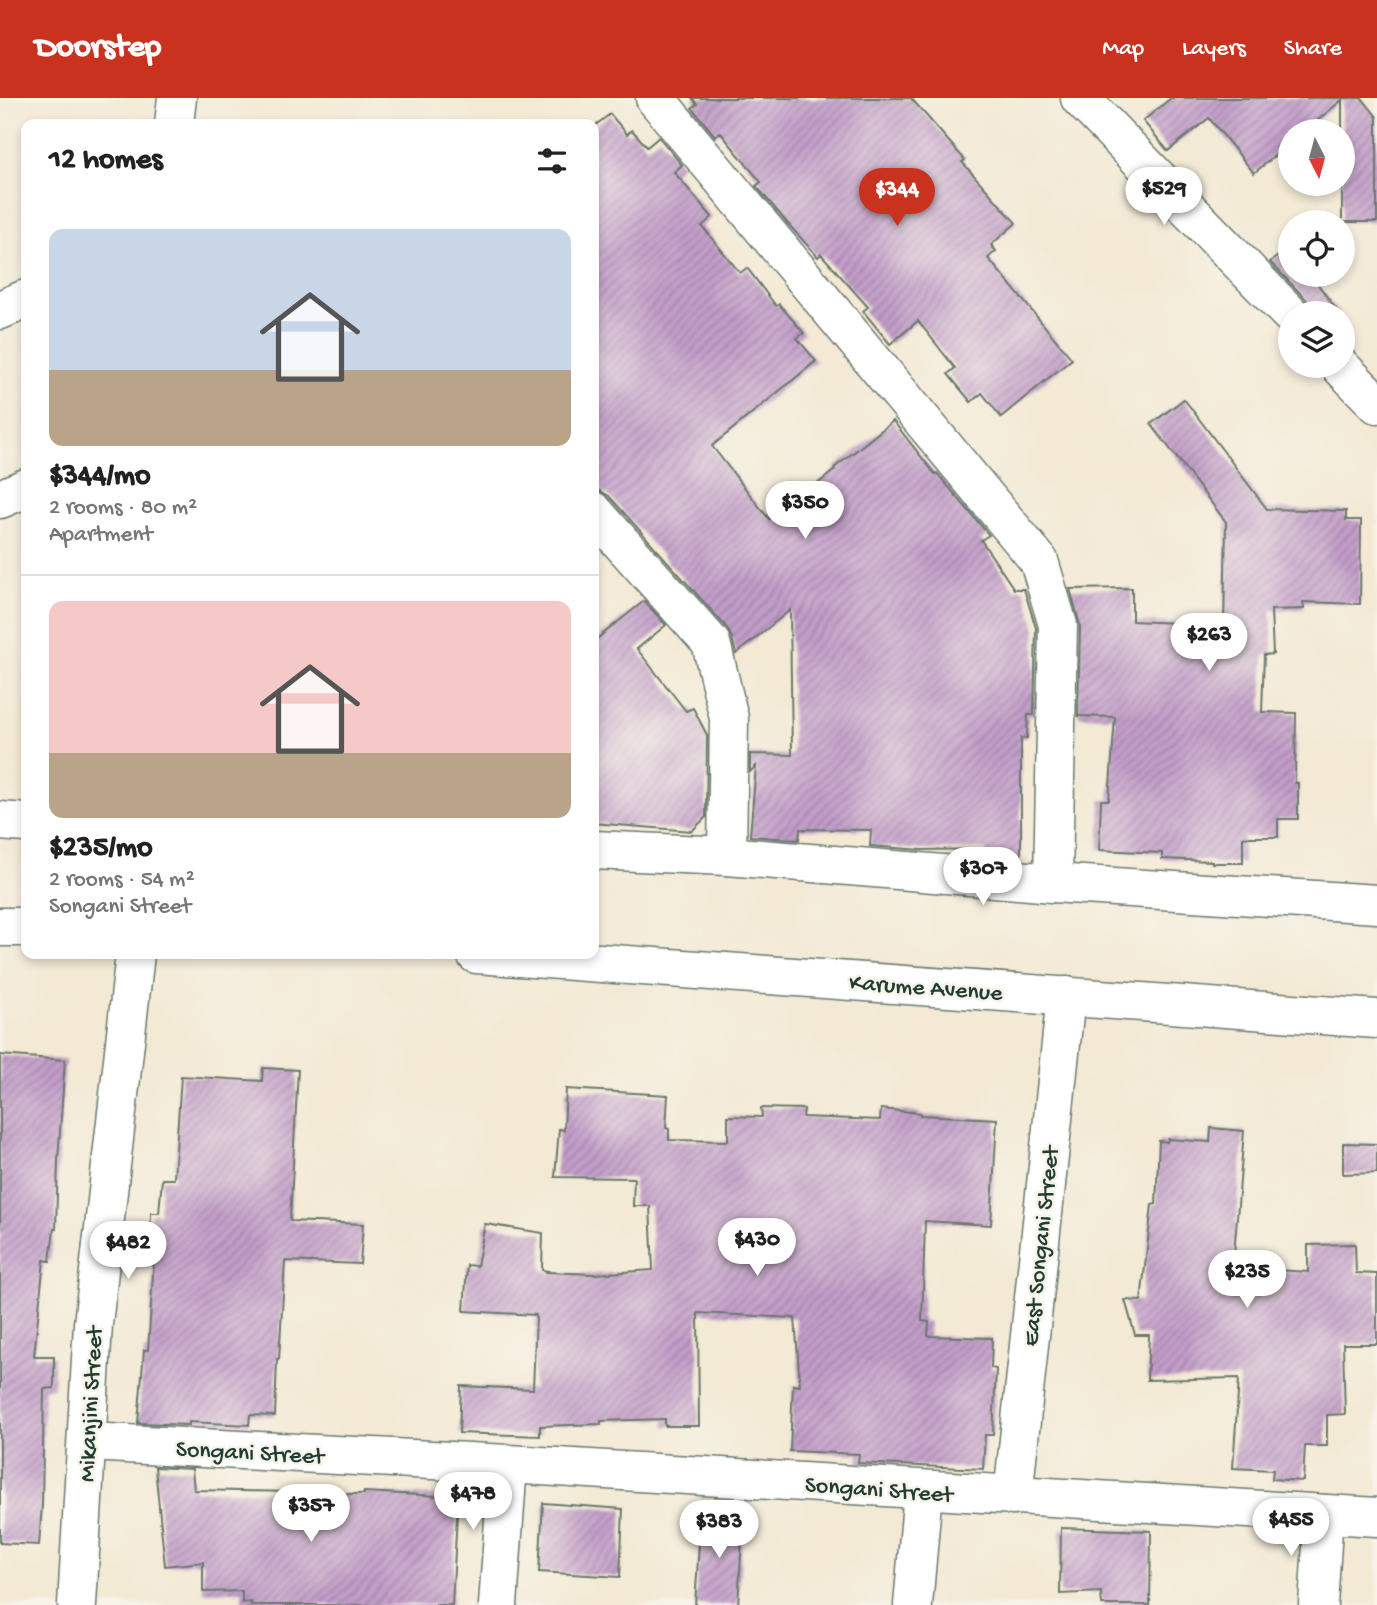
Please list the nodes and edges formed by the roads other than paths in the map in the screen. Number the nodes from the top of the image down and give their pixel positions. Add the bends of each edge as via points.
1 (177, 98) edge
2 (655, 98) edge
3 (1080, 98) edge
4 (175, 119) edge
5 (21, 301) edge
6 (1278, 302) edge
7 (0, 310) edge
8 (1352, 378) edge
9 (1377, 404) edge
10 (21, 490) edge
11 (0, 499) edge
12 (599, 518) edge
13 (0, 821) edge
14 (21, 822) edge
15 (599, 850) edge
16 (727, 856) junction
17 (1053, 883) junction
18 (1377, 904) edge
19 (0, 927) edge
20 (21, 927) edge
21 (134, 959) edge
22 (546, 959) edge
23 (1066, 996) junction
24 (1377, 1019) edge
25 (88, 1442) junction
26 (508, 1464) junction
27 (923, 1491) junction
28 (1013, 1496) junction
29 (1324, 1514) junction
30 (1377, 1517) edge
31 (78, 1605) edge
32 (498, 1605) edge
33 (913, 1605) edge
34 (1318, 1605) edge

1 - 4 street
2 - 17 street via 1039,561 1058,625
3 - 6 street
5 - 7 street
8 - 9 street
10 - 11 street
12 - 16 street via 711,643 729,718
13 - 14 street
15 - 16 street
16 - 17 street
17 - 18 street
19 - 20 street
21 - 25 street, Mikanjini Street via 93,1324
22 - 23 street, Karume Avenue
23 - 24 street, Karume Avenue
23 - 28 street, East Songani Street
25 - 26 street, Songani Street
25 - 31 street, Mikanjini Street
26 - 27 street, Songani Street
26 - 32 street
27 - 28 street, Songani Street
27 - 33 street
28 - 29 street, Songani Street
29 - 30 street, Songani Street
29 - 34 street

